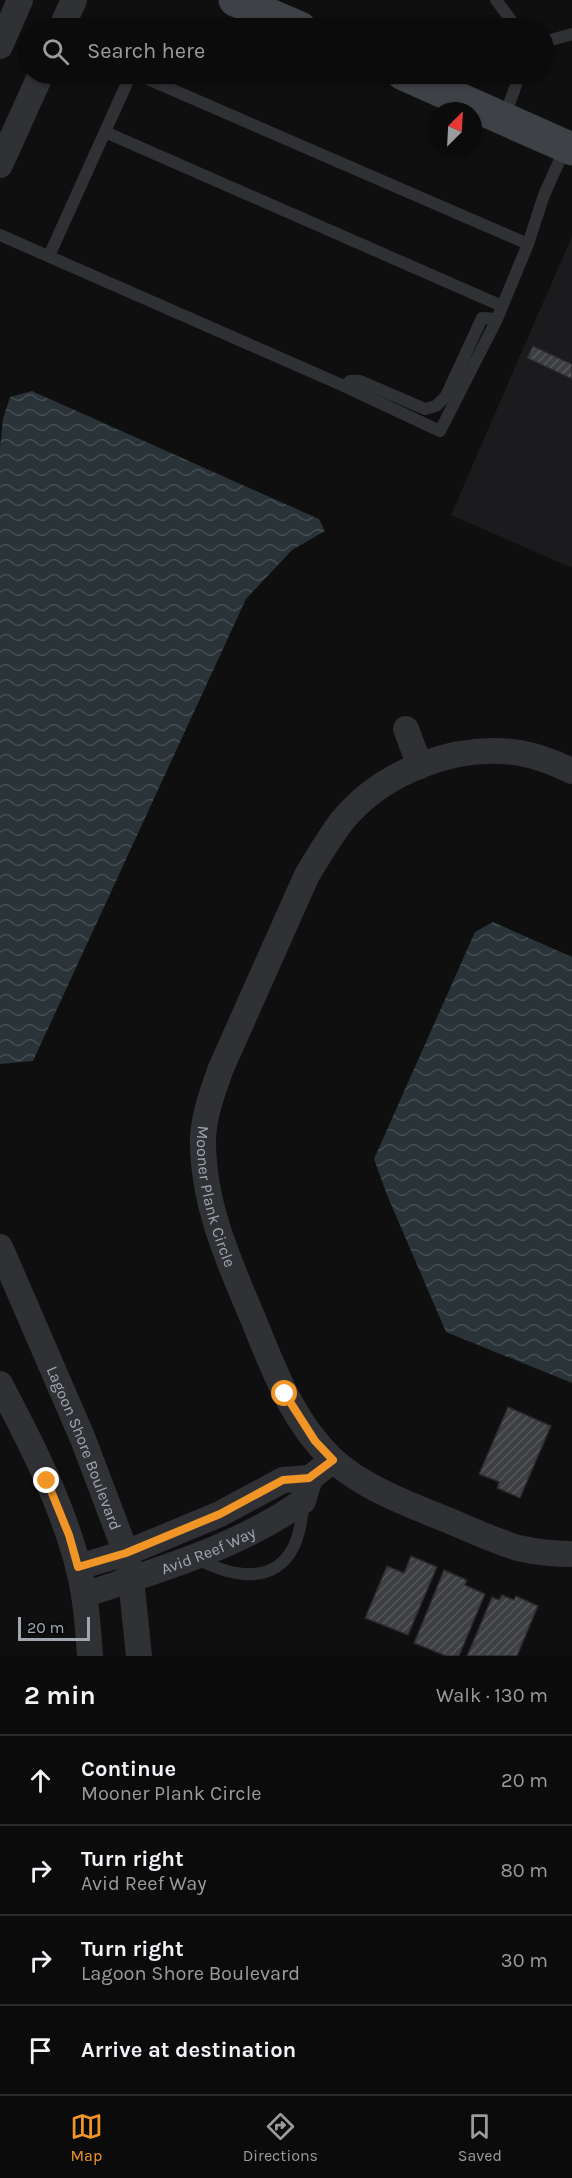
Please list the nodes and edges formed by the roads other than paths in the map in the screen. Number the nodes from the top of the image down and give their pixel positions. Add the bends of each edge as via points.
1 (20, 0) edge
2 (74, 0) edge
3 (235, 0) edge
4 (496, 0) edge
5 (66, 18) edge
6 (277, 18) edge
7 (510, 18) edge
8 (572, 34) edge
9 (554, 39) edge
10 (0, 46) edge
11 (36, 84) edge
12 (127, 84) edge
13 (159, 84) edge
14 (426, 84) edge
15 (516, 84) edge
16 (504, 118) junction
17 (105, 132) junction
18 (569, 147) edge
19 (0, 165) edge
20 (0, 235) edge
21 (528, 244) junction
22 (49, 256) junction
23 (502, 306) junction
24 (497, 319) junction
25 (344, 386) junction
26 (406, 729) dead end
27 (420, 766) junction
28 (572, 771) edge
29 (0, 1247) edge
30 (0, 1384) edge
31 (333, 1460) junction
32 (306, 1489) junction
33 (126, 1553) junction
34 (572, 1554) edge
35 (191, 1557) junction
36 (78, 1567) junction
37 (130, 1579) junction
38 (84, 1595) junction
39 (90, 1656) edge
40 (139, 1656) edge

1 - 10 street
2 - 5 street
3 - 6 main road
4 - 7 lane
8 - 9 lane
11 - 19 street
12 - 17 lane
13 - 21 lane
14 - 16 main road
15 - 16 lane
16 - 18 main road
17 - 22 lane
17 - 23 lane
18 - 21 lane via 544,195
20 - 22 lane
21 - 23 lane
22 - 25 lane
23 - 24 lane
24 - 25 lane via 482,318 446,396 436,406 425,409 360,381
24 - 25 lane via 440,431
26 - 27 street
27 - 28 street, Mooner Plank Circle via 466,754 496,752 548,760
27 - 31 street, Mooner Plank Circle via 369,796 344,820 307,875 221,1068 205,1120 206,1175 223,1247 285,1394 315,1441
29 - 33 street, Lagoon Shore Boulevard via 83,1439
30 - 36 street via 47,1481
31 - 32 street, Avid Reef Way
31 - 34 street, Mooner Plank Circle via 399,1500 493,1539 544,1553
32 - 33 street, Avid Reef Way via 283,1480 220,1514
32 - 35 street, Avid Reef Way via 269,1523
32 - 35 lane via 296,1542 274,1570 233,1573
33 - 36 street, Avid Reef Way
33 - 37 street, Lagoon Shore Boulevard
35 - 37 street, Avid Reef Way
36 - 38 street
37 - 38 street, Avid Reef Way
37 - 40 street, Lagoon Shore Boulevard
38 - 39 street

